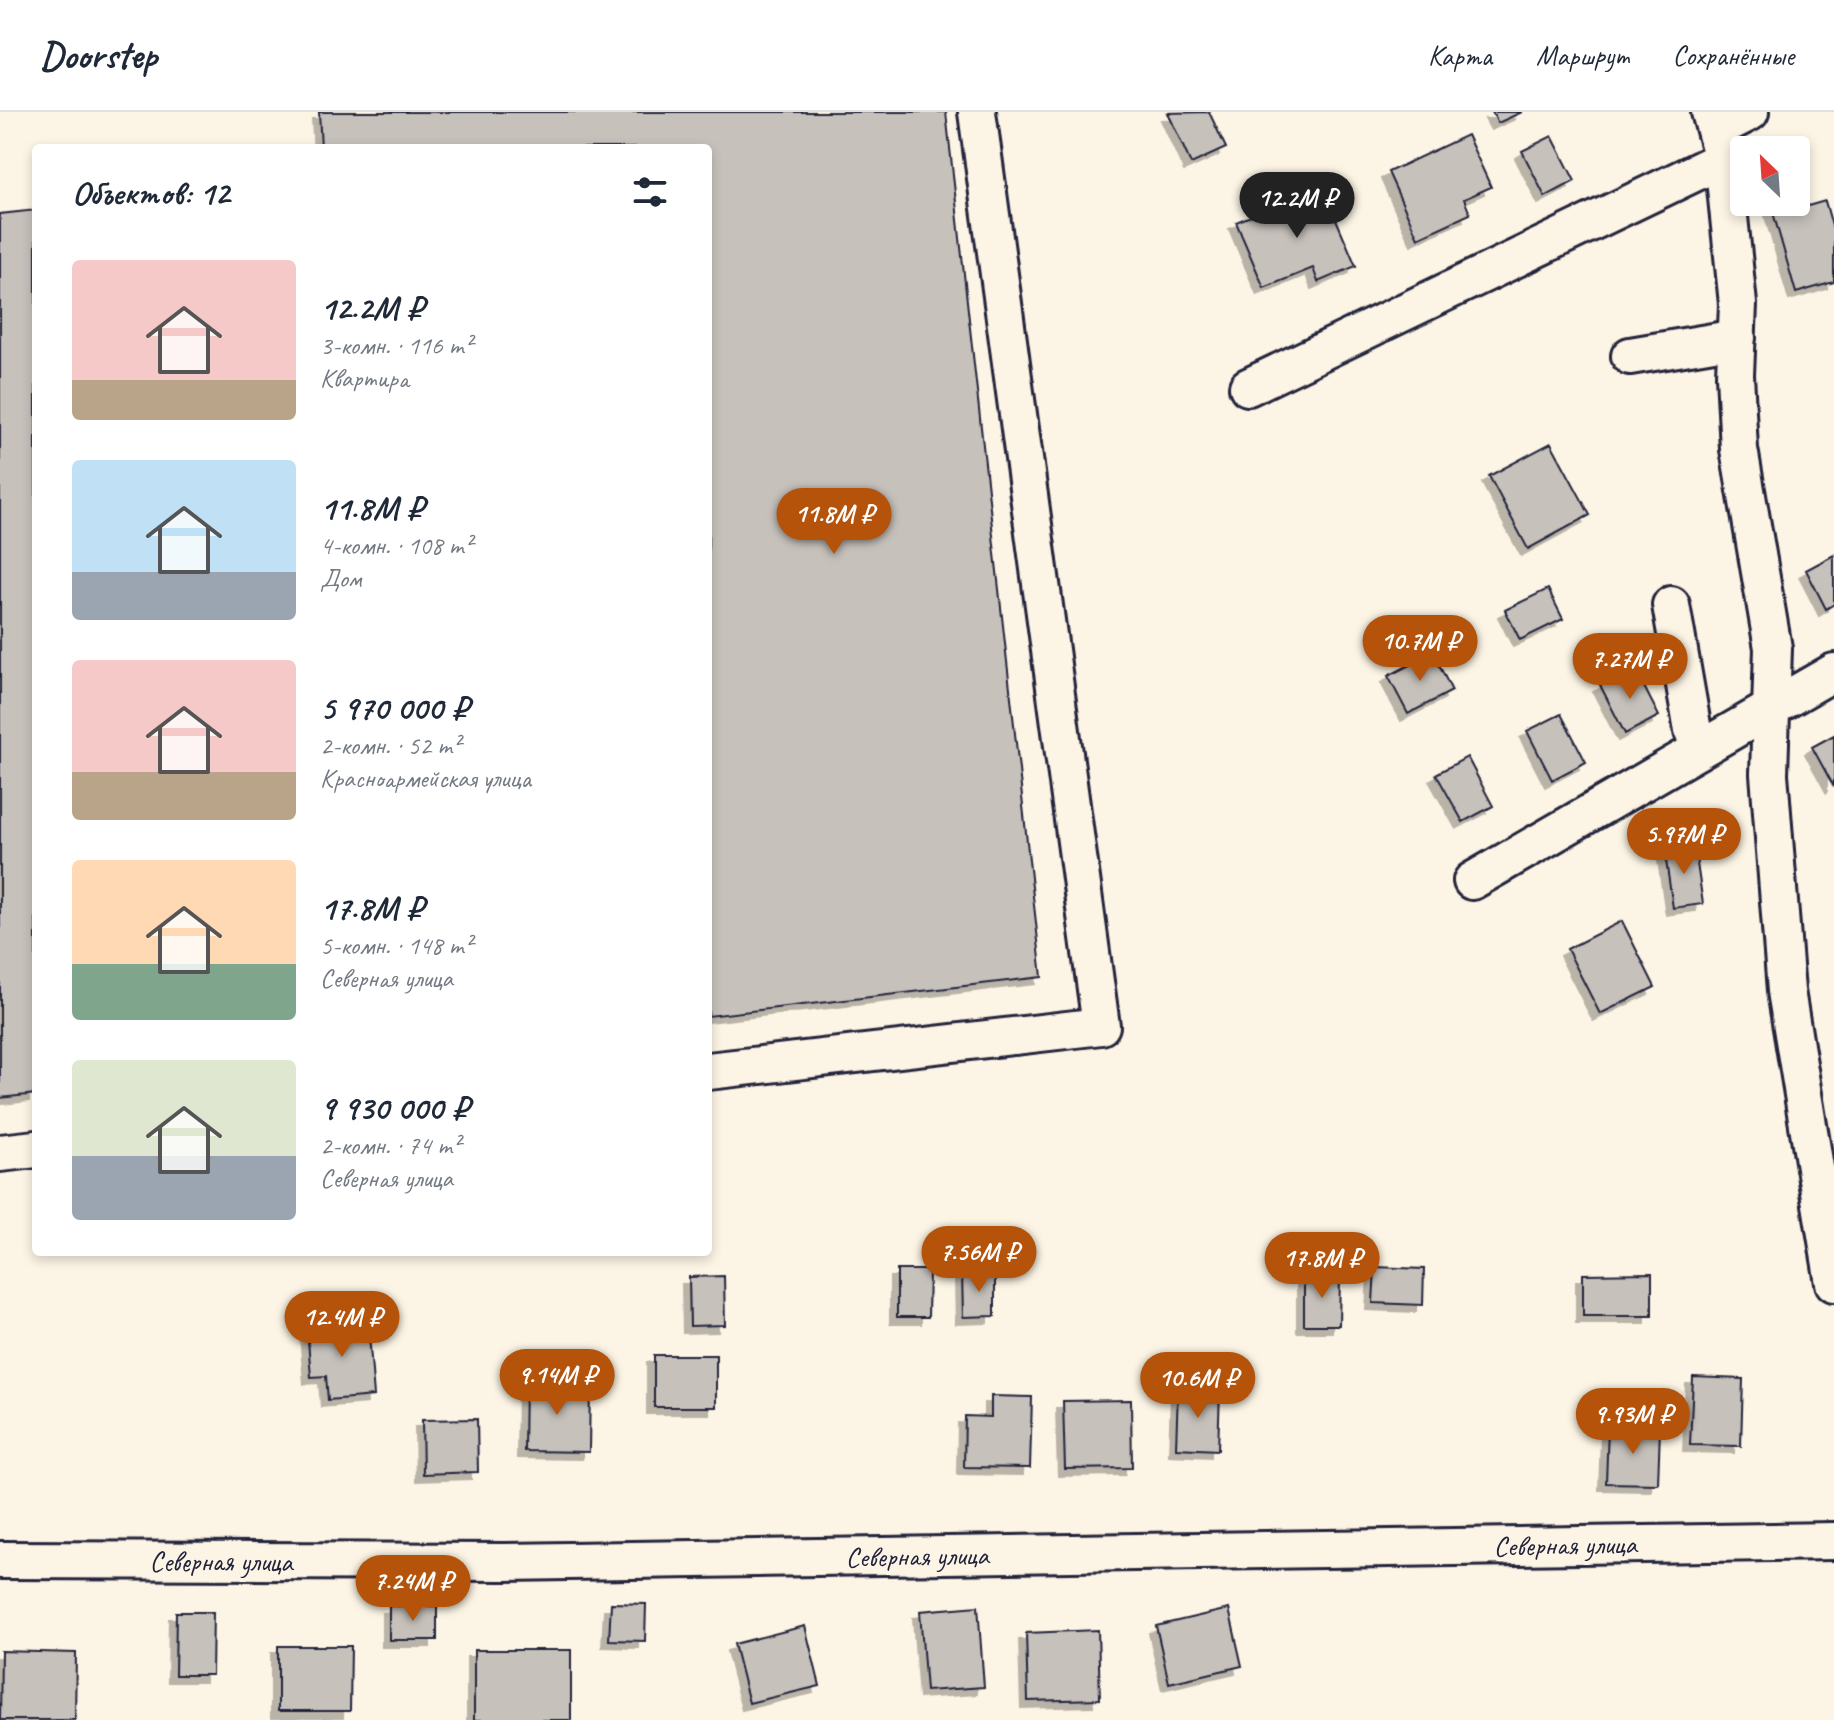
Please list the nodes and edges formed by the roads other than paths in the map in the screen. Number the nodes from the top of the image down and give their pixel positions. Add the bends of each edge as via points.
1 (977, 112) edge
2 (1750, 112) edge
3 (1717, 133) edge
4 (1737, 338) junction
5 (1630, 356) dead end
6 (1248, 387) dead end
7 (1671, 605) dead end
8 (1834, 672) edge
9 (1770, 707) junction
10 (1700, 748) junction
11 (1472, 881) dead end
12 (712, 1071) edge
13 (32, 1149) edge
14 (0, 1153) edge
15 (1834, 1283) edge
16 (1834, 1541) edge
17 (0, 1560) edge

1 - 12 street via 1101,1026
2 - 3 street
3 - 4 street via 1738,304
3 - 6 street
4 - 5 street
4 - 9 street via 1739,449 1770,622
7 - 10 street
8 - 9 street
9 - 10 street
9 - 15 street via 1769,774 1786,991
10 - 11 street
13 - 14 street
16 - 17 street, Северная улица via 506,1562

